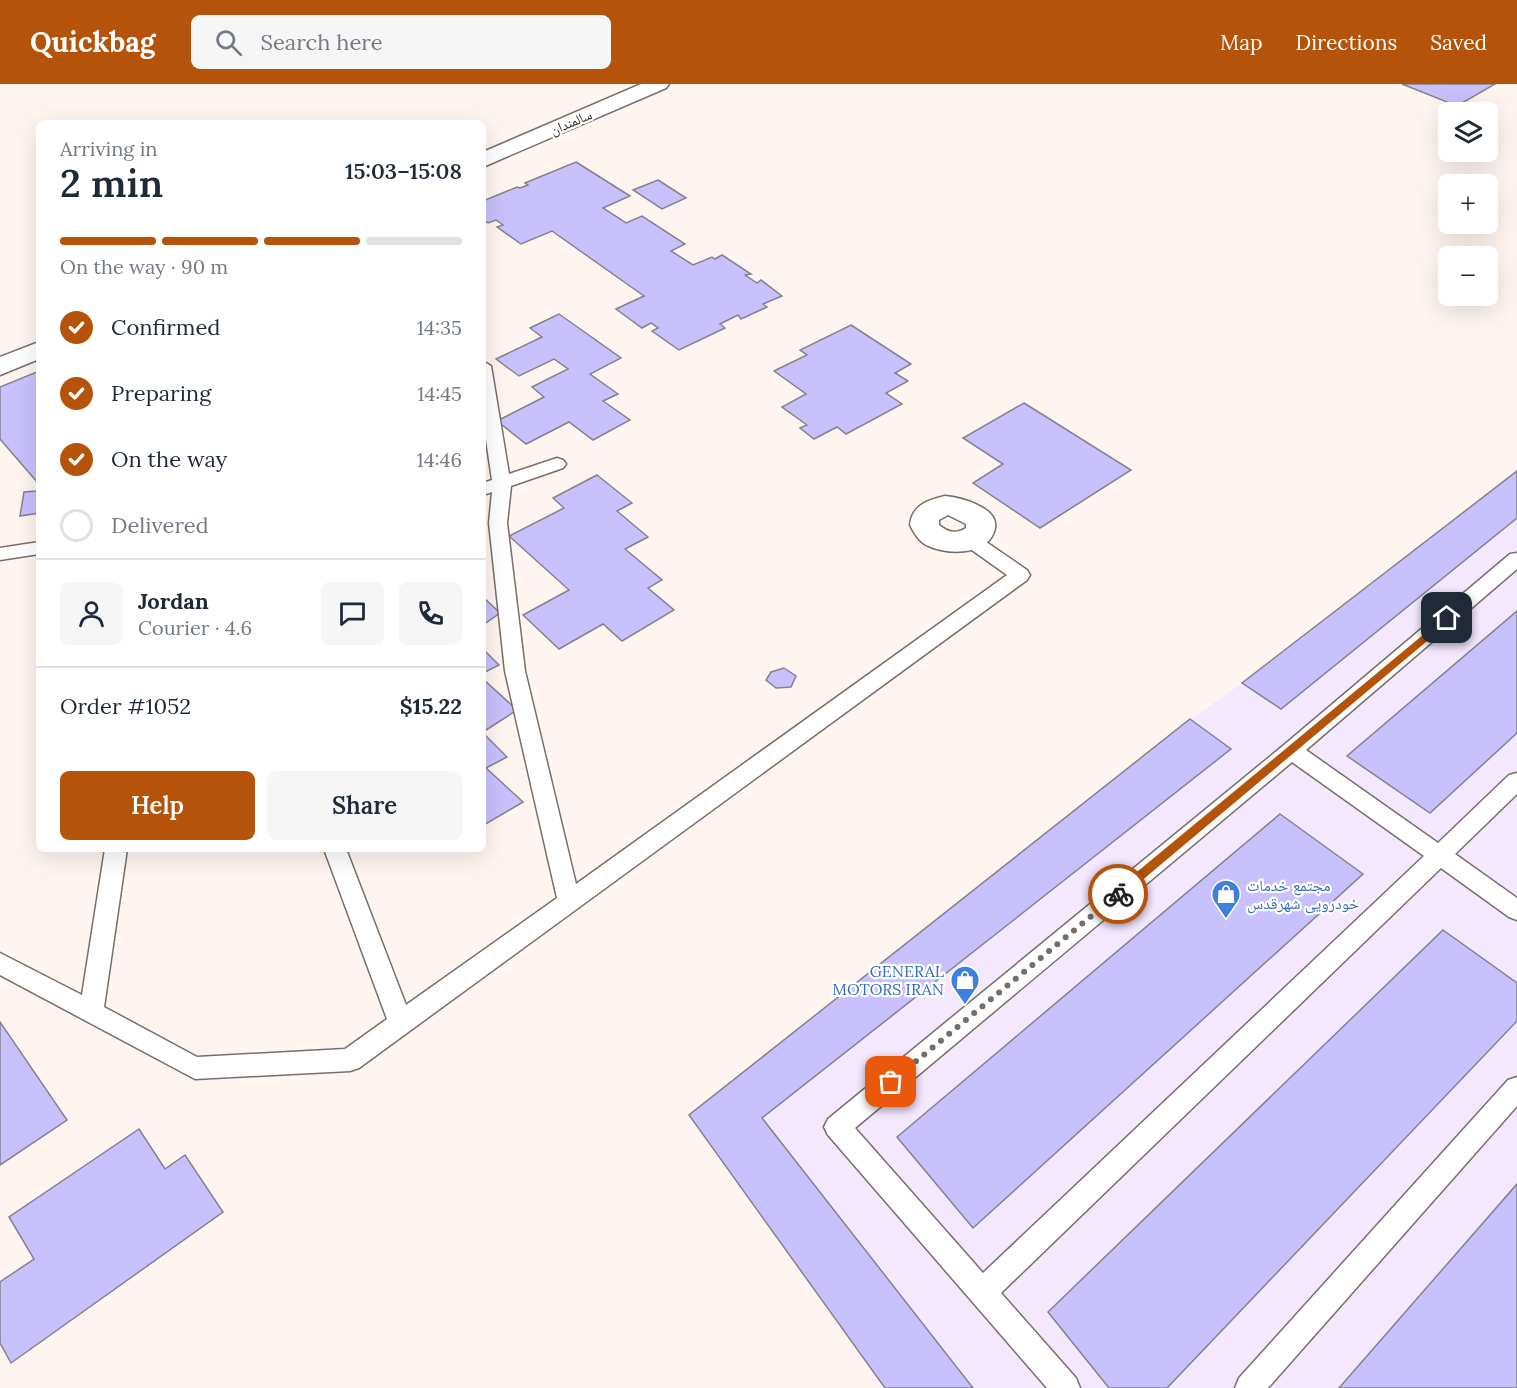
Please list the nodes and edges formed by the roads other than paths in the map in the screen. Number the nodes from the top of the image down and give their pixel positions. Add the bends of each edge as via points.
1 (659, 84) edge
2 (486, 159) edge
3 (36, 351) edge
4 (0, 367) edge
5 (486, 406) edge
6 (557, 464) dead end
7 (492, 486) edge
8 (969, 540) dead end
9 (36, 548) edge
10 (0, 554) edge
11 (1517, 559) edge
12 (1291, 751) junction
13 (1517, 781) edge
14 (116, 852) edge
15 (336, 852) edge
16 (1439, 855) junction
17 (569, 901) junction
18 (1517, 909) edge
19 (0, 963) edge
20 (91, 1012) junction
21 (401, 1023) junction
22 (1517, 1088) edge
23 (982, 1293) junction
24 (1066, 1388) edge
25 (1249, 1388) edge

1 - 2 street, سالمندان
3 - 4 street
5 - 7 lane
6 - 7 lane
7 - 17 lane via 515,671
8 - 17 lane via 1020,575
9 - 10 lane
11 - 12 lane
12 - 16 lane
12 - 23 lane via 837,1127
13 - 16 lane
14 - 20 lane
15 - 21 lane
16 - 18 lane
16 - 23 lane
17 - 21 lane
19 - 20 lane
20 - 21 lane via 195,1068 350,1060
22 - 25 lane
23 - 24 lane

